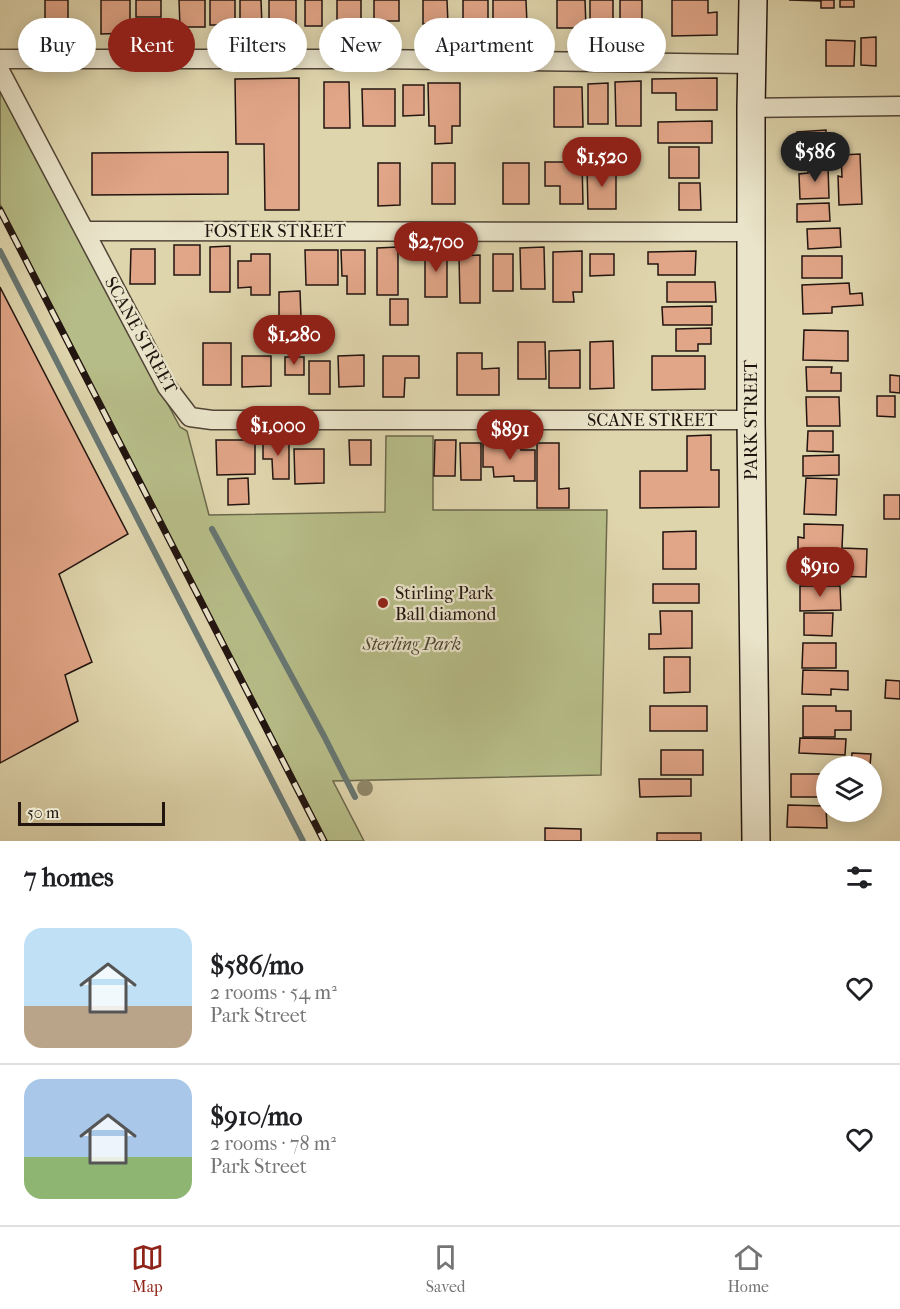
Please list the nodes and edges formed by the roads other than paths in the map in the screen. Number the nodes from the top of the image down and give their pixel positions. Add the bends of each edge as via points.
1 (753, 0) edge
2 (0, 59) edge
3 (752, 64) junction
4 (0, 71) edge
5 (900, 106) edge
6 (751, 108) junction
7 (85, 231) junction
8 (752, 232) junction
9 (751, 420) junction
10 (756, 841) edge

1 - 3 street, PARK STREET
2 - 3 street
3 - 6 street, PARK STREET
4 - 7 street
5 - 6 street
6 - 8 street, PARK STREET
7 - 8 street, FOSTER STREET
7 - 9 street, SCANE STREET via 167,387 190,417
8 - 9 street, PARK STREET
9 - 10 street, PARK STREET

